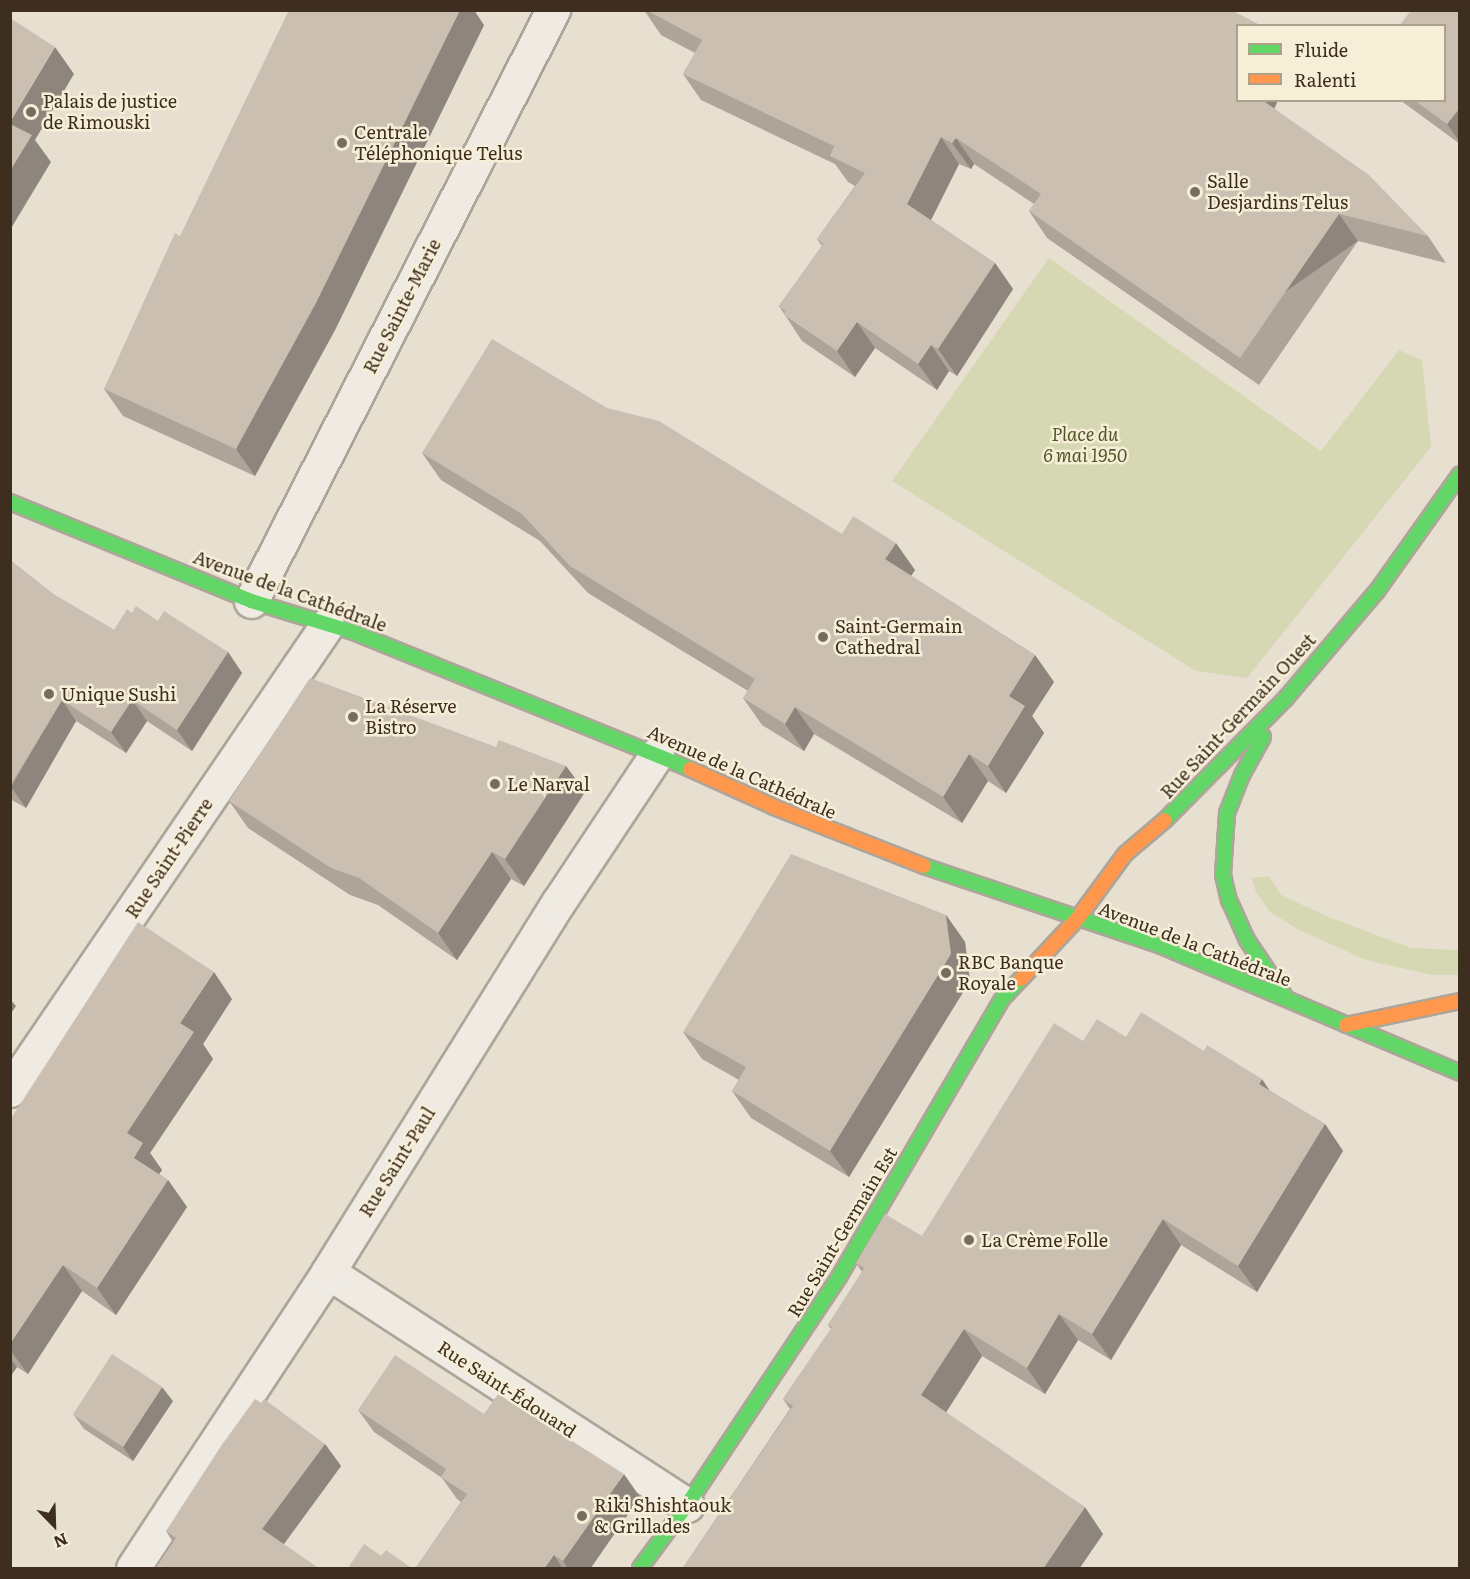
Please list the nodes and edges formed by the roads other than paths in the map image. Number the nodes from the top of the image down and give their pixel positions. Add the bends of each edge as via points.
1 (553, 10) edge
2 (1460, 474) edge
3 (10, 502) edge
4 (251, 601) junction
5 (327, 625) junction
6 (1287, 697) junction
7 (657, 754) junction
8 (1078, 918) junction
9 (1286, 998) junction
10 (1460, 1001) edge
11 (1346, 1025) junction
12 (1460, 1073) edge
13 (10, 1090) edge
14 (328, 1272) junction
15 (687, 1505) junction
16 (134, 1569) edge
17 (640, 1569) edge

1 - 4 street, Rue Sainte-Marie
2 - 6 street, Rue Saint-Germain Ouest via 1377,591
3 - 4 street, Avenue de la Cathédrale
4 - 5 street, Avenue de la Cathédrale
5 - 7 street, Avenue de la Cathédrale
5 - 13 street, Rue Saint-Pierre
6 - 8 street, Rue Saint-Germain Ouest via 1166,819 1125,854
6 - 9 street via 1242,775 1227,813 1222,845 1229,900 1246,939
7 - 8 street, Avenue de la Cathédrale via 891,855
7 - 14 street, Rue Saint-Paul via 552,913
8 - 9 street, Avenue de la Cathédrale via 1159,945
8 - 15 street, Rue Saint-Germain Est via 1003,998 839,1277
9 - 11 street, Avenue de la Cathédrale
10 - 11 street
11 - 12 street, Avenue de la Cathédrale
14 - 15 street, Rue Saint-Édouard
14 - 16 street, Rue Saint-Paul
15 - 17 street, Rue Saint-Germain Est

